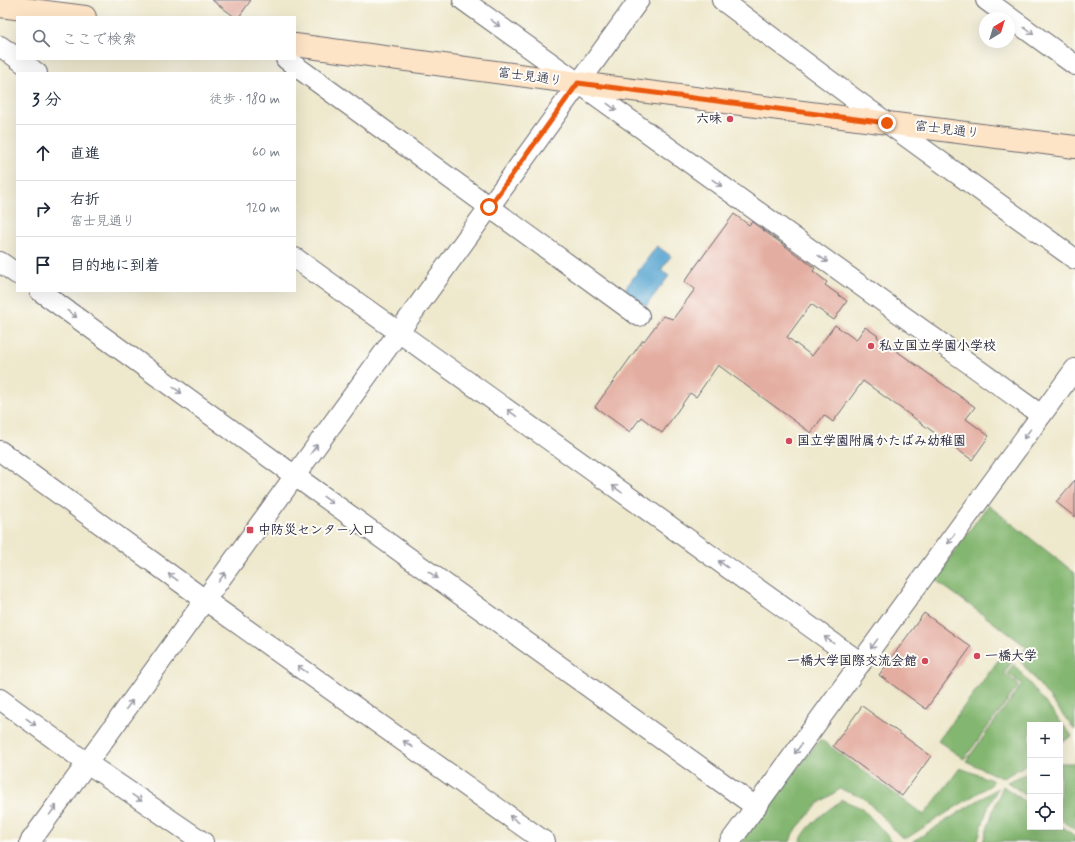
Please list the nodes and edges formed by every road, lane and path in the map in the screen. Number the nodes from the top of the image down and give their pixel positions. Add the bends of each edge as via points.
1 (463, 0) edge
2 (639, 0) edge
3 (722, 0) edge
4 (986, 0) edge
5 (0, 6) edge
6 (77, 16) edge
7 (296, 45) edge
8 (0, 46) edge
9 (16, 58) edge
10 (18, 60) edge
11 (287, 60) edge
12 (1075, 65) edge
13 (36, 72) edge
14 (578, 83) junction
15 (887, 123) junction
16 (1075, 147) edge
17 (489, 207) junction
18 (296, 259) edge
19 (1075, 259) edge
20 (0, 262) edge
21 (16, 273) edge
22 (41, 292) edge
23 (639, 316) dead end
24 (398, 332) junction
25 (1075, 369) edge
26 (1041, 415) junction
27 (0, 451) edge
28 (295, 476) junction
29 (205, 600) junction
30 (860, 662) junction
31 (0, 699) edge
32 (87, 763) junction
33 (756, 808) junction
34 (30, 842) edge
35 (203, 842) edge
36 (545, 842) edge
37 (730, 842) edge

1 -> 14 street
2 - 14 street
3 - 15 street
4 -> 12 street
5 - 6 street
7 - 14 street, 富士見通り
8 - 9 street
10 - 13 street
11 - 17 street
14 - 15 street, 富士見通り
14 - 17 street
14 -> 26 street
15 - 16 street, 富士見通り
15 - 19 street
17 - 23 street
17 - 24 street
18 - 24 street
20 - 21 street
22 -> 28 street
28 -> 24 street
30 -> 24 street
25 - 26 street
26 -> 30 street
29 -> 27 street
29 -> 28 street
28 -> 33 street
32 -> 29 street
36 -> 29 street
30 -> 33 street
31 -> 32 street
34 -> 32 street
32 -> 35 street
33 - 37 street

